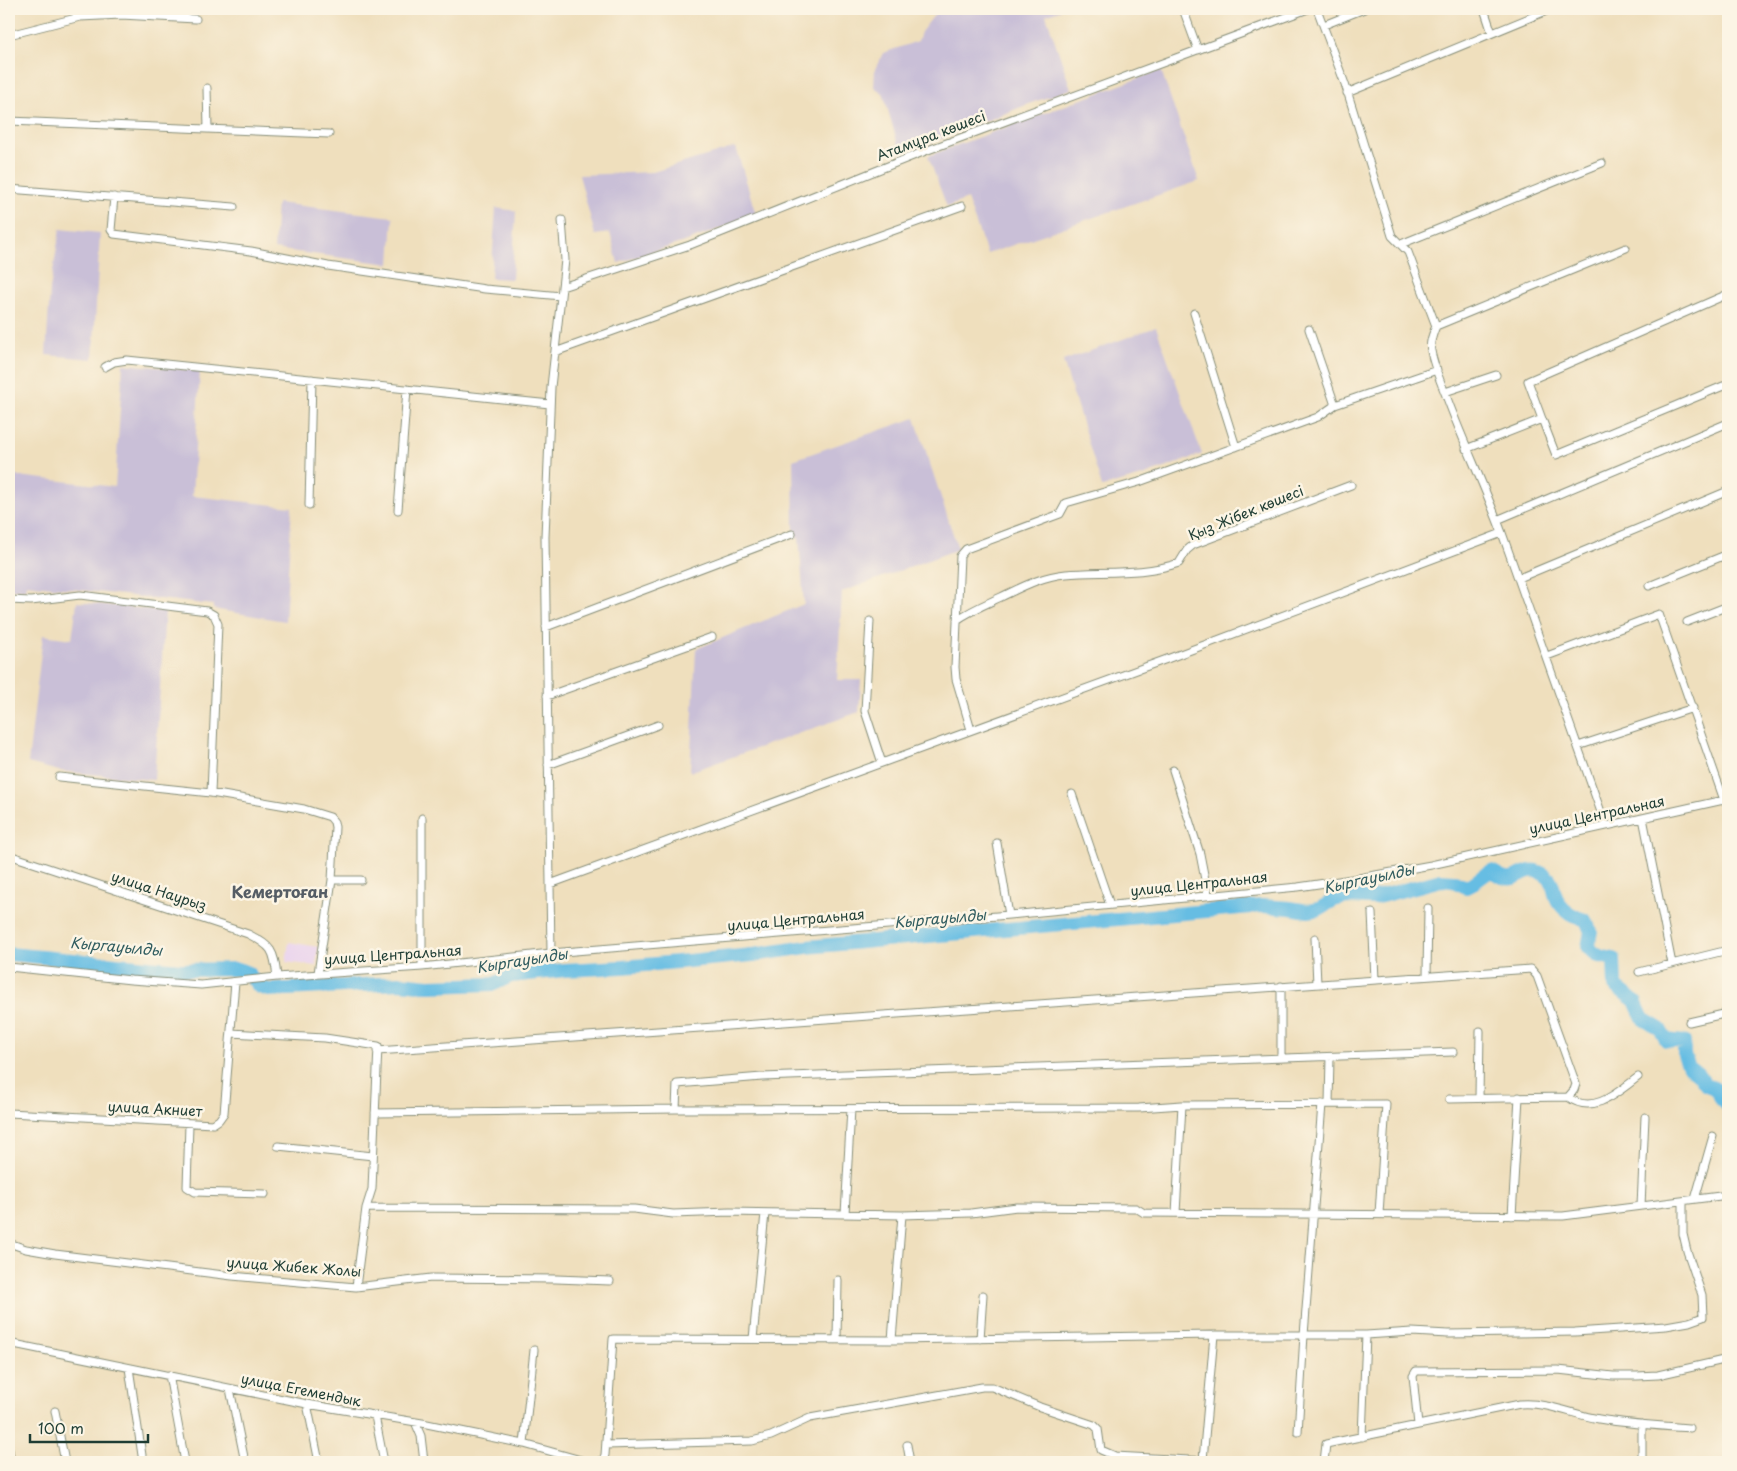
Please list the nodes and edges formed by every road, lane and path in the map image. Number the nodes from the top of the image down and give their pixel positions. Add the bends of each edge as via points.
1 (80, 9) edge
2 (1184, 9) edge
3 (1308, 9) edge
4 (1318, 9) edge
5 (1364, 9) edge
6 (1484, 9) edge
7 (1551, 9) edge
8 (1291, 12) edge
9 (80, 17) junction
10 (196, 20) dead end
11 (1324, 25) junction
12 (1492, 33) junction
13 (9, 35) edge
14 (1198, 50) junction
15 (207, 88) dead end
16 (1347, 93) junction
17 (9, 121) edge
18 (208, 129) junction
19 (329, 134) dead end
20 (1602, 163) dead end
21 (9, 189) edge
22 (114, 198) junction
23 (962, 206) dead end
24 (234, 207) dead end
25 (562, 220) dead end
26 (1401, 244) junction
27 (1626, 248) dead end
28 (562, 287) junction
29 (1728, 294) edge
30 (561, 296) junction
31 (1194, 313) dead end
32 (1436, 326) junction
33 (1309, 328) dead end
34 (555, 352) junction
35 (105, 367) dead end
36 (1437, 370) junction
37 (1496, 375) dead end
38 (312, 379) junction
39 (1728, 384) edge
40 (407, 389) junction
41 (1445, 392) junction
42 (550, 404) junction
43 (1335, 405) junction
44 (1542, 419) junction
45 (1728, 423) edge
46 (1236, 447) junction
47 (1466, 449) junction
48 (1351, 485) dead end
49 (1728, 492) edge
50 (309, 505) dead end
51 (398, 510) dead end
52 (1497, 520) junction
53 (1502, 533) junction
54 (792, 534) dead end
55 (1728, 554) edge
56 (1519, 578) junction
57 (1649, 586) dead end
58 (9, 600) edge
59 (1728, 606) edge
60 (957, 620) junction
61 (870, 621) dead end
62 (1687, 622) dead end
63 (546, 627) junction
64 (712, 637) dead end
65 (1546, 656) junction
66 (547, 696) junction
67 (1693, 708) junction
68 (658, 726) dead end
69 (971, 730) junction
70 (1578, 746) junction
71 (882, 763) junction
72 (548, 765) junction
73 (1173, 770) dead end
74 (59, 777) dead end
75 (211, 793) junction
76 (1072, 794) dead end
77 (1726, 800) edge
78 (422, 818) dead end
79 (1643, 818) junction
80 (1606, 826) junction
81 (997, 843) dead end
82 (9, 855) edge
83 (332, 880) junction
84 (361, 880) dead end
85 (550, 884) junction
86 (1208, 895) junction
87 (1110, 906) junction
88 (1428, 908) dead end
89 (1372, 913) dead end
90 (1009, 915) junction
91 (1315, 938) dead end
92 (1728, 950) edge
93 (551, 953) junction
94 (1672, 964) junction
95 (9, 967) edge
96 (422, 967) junction
97 (1639, 972) dead end
98 (318, 973) junction
99 (1427, 976) junction
100 (277, 977) junction
101 (1375, 980) junction
102 (235, 982) junction
103 (1317, 984) junction
104 (1281, 986) junction
105 (1728, 1013) edge
106 (1689, 1022) dead end
107 (1480, 1031) dead end
108 (231, 1033) junction
109 (378, 1050) junction
110 (1453, 1052) dead end
111 (1330, 1057) junction
112 (1281, 1058) junction
113 (1638, 1077) dead end
114 (1519, 1097) junction
115 (1568, 1097) junction
116 (1479, 1098) junction
117 (1448, 1099) dead end
118 (1325, 1104) junction
119 (1182, 1105) junction
120 (676, 1109) junction
121 (852, 1109) junction
122 (9, 1112) edge
123 (375, 1113) junction
124 (1645, 1117) dead end
125 (189, 1124) junction
126 (1713, 1136) dead end
127 (278, 1146) dead end
128 (373, 1156) junction
129 (265, 1194) dead end
130 (1728, 1195) edge
131 (1695, 1199) junction
132 (1683, 1201) junction
133 (1641, 1206) junction
134 (366, 1208) junction
135 (765, 1213) junction
136 (1176, 1213) junction
137 (845, 1214) junction
138 (1313, 1214) junction
139 (1380, 1214) junction
140 (902, 1216) junction
141 (1512, 1216) junction
142 (9, 1243) edge
143 (838, 1280) dead end
144 (610, 1281) dead end
145 (356, 1287) junction
146 (982, 1295) dead end
147 (1214, 1335) junction
148 (1304, 1335) junction
149 (1366, 1335) junction
150 (753, 1339) junction
151 (980, 1339) junction
152 (837, 1340) junction
153 (892, 1340) junction
154 (9, 1343) edge
155 (534, 1350) dead end
156 (1728, 1359) edge
157 (129, 1368) junction
158 (169, 1375) junction
159 (230, 1389) junction
160 (308, 1404) junction
161 (55, 1411) dead end
162 (375, 1416) junction
163 (415, 1422) junction
164 (1642, 1424) junction
165 (1418, 1425) junction
166 (1690, 1428) dead end
167 (1298, 1432) dead end
168 (1362, 1437) junction
169 (524, 1444) junction
170 (606, 1445) junction
171 (907, 1445) dead end
172 (9, 1450) edge
173 (1203, 1460) junction
174 (11, 1462) edge
175 (16, 1462) edge
176 (64, 1462) edge
177 (143, 1462) edge
178 (185, 1462) edge
179 (245, 1462) edge
180 (319, 1462) edge
181 (384, 1462) edge
182 (424, 1462) edge
183 (588, 1462) edge
184 (602, 1462) edge
185 (910, 1462) edge
186 (1226, 1462) edge
187 (1324, 1462) edge
188 (1642, 1462) edge

1 - 9 street
2 - 14 street
3 - 8 street, Атамұра көшесі
4 - 11 street
5 - 11 street
6 - 12 street
7 - 12 street
8 - 14 street, Атамұра көшесі
9 - 10 street via 120,15
9 - 13 street
11 - 16 street
12 - 16 street
14 - 28 street, Атамұра көшесі via 928,150 690,244
15 - 18 street
16 - 26 street via 1392,236
17 - 18 street
18 - 19 street
20 - 26 street
21 - 22 street
22 - 24 street
22 - 30 street via 111,230 114,234 251,251 485,289
23 - 34 street
25 - 28 street via 565,260
26 - 32 street via 1408,252
27 - 32 street
28 - 30 street
29 - 44 street via 1528,381
30 - 34 street
31 - 46 street
32 - 36 street via 1430,351
33 - 43 street
34 - 42 street
35 - 38 street via 127,360
36 - 41 street
36 - 43 street
37 - 41 street
38 - 40 street
38 - 50 street
39 - 44 street via 1556,455
40 - 42 street
40 - 51 street
41 - 47 street
42 - 63 street via 545,538
43 - 46 street via 1318,417
44 - 47 street
45 - 52 street
46 - 60 street via 1139,482 1066,503 1060,514 966,549 960,556
47 - 52 street
48 - 60 street, Қыз Жібек көшесі via 1193,545 1179,563 1148,570 1063,574 1023,585
49 - 56 street
52 - 53 street
53 - 56 street
53 - 69 street
54 - 63 street
55 - 57 street
56 - 65 street
58 - 75 street via 31,601 80,595 207,611 214,615 218,624
59 - 62 street
60 - 69 street via 956,679
61 - 71 street via 865,711
63 - 66 street
64 - 66 street
65 - 67 street via 1659,614
65 - 70 street
66 - 72 street
67 - 70 street
67 - 77 street
68 - 72 street
69 - 71 street
70 - 80 street
71 - 85 street
72 - 85 street
73 - 86 street via 1200,854
74 - 75 street
75 - 83 street via 304,809 330,817 335,828
76 - 87 street
77 - 79 street, улица Центральная
78 - 96 street
79 - 80 street, улица Центральная
79 - 94 street
80 - 86 street, улица Центральная via 1368,876 1298,887
81 - 90 street
82 - 100 street, улица Наурыз via 248,934 270,948 275,957
83 - 84 street
83 - 98 street
85 - 93 street
86 - 87 street, улица Центральная
87 - 90 street, улица Центральная
88 - 99 street
89 - 101 street
90 - 93 street, улица Центральная
91 - 103 street
92 - 94 street
93 - 96 street, улица Центральная
94 - 97 street
95 - 102 street, улица Центральная via 183,984
96 - 98 street, улица Центральная
98 - 100 street, улица Центральная
99 - 101 street
99 - 115 street via 1531,969 1537,976 1576,1084
100 - 102 street, улица Центральная
101 - 103 street
102 - 108 street, улица Акниет
103 - 104 street
104 - 109 street
104 - 112 street
105 - 106 street
107 - 116 street
108 - 109 street via 325,1038 378,1046
108 - 125 street, улица Акниет via 224,1113 213,1124
109 - 123 street
110 - 111 street
111 - 112 street
111 - 118 street
112 - 120 street via 762,1077 677,1084
113 - 115 street via 1606,1100 1586,1104
114 - 115 street
114 - 116 street
114 - 141 street
116 - 117 street
118 - 119 street
118 - 138 street
118 - 139 street via 1386,1104
119 - 121 street
119 - 136 street
120 - 121 street
120 - 123 street
121 - 137 street
122 - 125 street, улица Акниет
123 - 128 street
124 - 133 street
125 - 129 street via 187,1187 195,1192
126 - 131 street
127 - 128 street
128 - 134 street via 372,1189
130 - 131 street
131 - 132 street
132 - 133 street
132 - 149 street via 1683,1234 1702,1295 1703,1317 1641,1329
133 - 141 street via 1563,1216
134 - 135 street
134 - 145 street
135 - 137 street
135 - 150 street
136 - 138 street
136 - 140 street via 1144,1213 1136,1208 1017,1207
137 - 140 street
138 - 139 street
138 - 148 street
139 - 141 street
140 - 153 street
142 - 145 street, улица Жибек Жолы via 65,1256
143 - 152 street
144 - 145 street, улица Жибек Жолы via 432,1278
146 - 151 street
147 - 148 street
147 - 151 street
147 - 173 street
148 - 149 street
148 - 167 street
149 - 168 street
150 - 152 street
150 - 170 street via 613,1339
151 - 153 street
152 - 153 street
154 - 157 street, улица Егемендык
155 - 169 street
156 - 165 street via 1644,1376 1558,1370 1416,1371 1413,1376
157 - 158 street, улица Егемендык
157 - 177 street
158 - 159 street, улица Егемендык
158 - 178 street
159 - 160 street, улица Егемендык
159 - 179 street
160 - 162 street, улица Егемендык
160 - 180 street
161 - 176 street
162 - 163 street, улица Егемендык
162 - 181 street
163 - 169 street, улица Егемендык
163 - 182 street via 421,1436
164 - 165 street via 1530,1403
164 - 166 street
164 - 188 street
165 - 168 street
168 - 187 street via 1326,1444
169 - 183 street, улица Егемендык
170 - 173 street via 752,1440 771,1436 810,1418 992,1387 1094,1425 1098,1429 1100,1450 1107,1454
170 - 184 street
171 - 185 street
172 - 174 street
173 - 186 street
174 - 175 street

